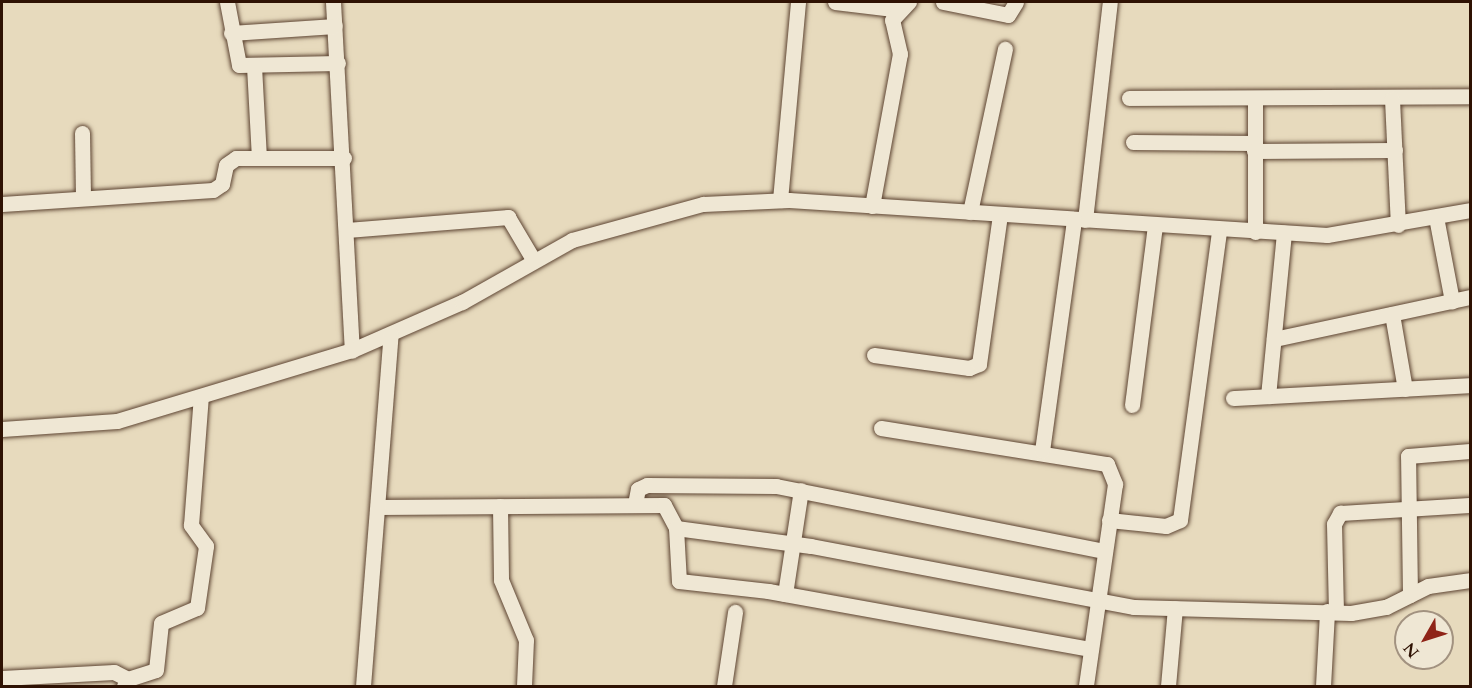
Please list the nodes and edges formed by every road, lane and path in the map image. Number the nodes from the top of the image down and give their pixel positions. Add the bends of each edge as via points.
1 (227, 2) edge
2 (333, 2) edge
3 (798, 2) edge
4 (835, 2) edge
5 (942, 2) edge
6 (1016, 2) edge
7 (1110, 2) edge
8 (904, 6) edge
9 (335, 26) junction
10 (231, 33) junction
11 (1005, 49) dead end
12 (338, 63) junction
13 (254, 66) junction
14 (1470, 96) edge
15 (1129, 98) dead end
16 (1255, 99) junction
17 (1392, 99) junction
18 (82, 133) dead end
19 (1133, 142) dead end
20 (1254, 147) junction
21 (1395, 150) junction
22 (259, 157) junction
23 (344, 158) junction
24 (83, 197) junction
25 (780, 200) junction
26 (2, 204) edge
27 (872, 206) junction
28 (1470, 210) edge
29 (970, 213) junction
30 (1000, 214) junction
31 (1436, 217) junction
32 (1080, 220) junction
33 (1155, 225) junction
34 (1398, 225) junction
35 (347, 230) junction
36 (1219, 230) junction
37 (1255, 232) junction
38 (1284, 233) junction
39 (534, 261) junction
40 (1470, 297) edge
41 (1452, 301) junction
42 (1392, 314) junction
43 (391, 334) junction
44 (1274, 339) junction
45 (352, 350) junction
46 (874, 355) dead end
47 (1470, 385) edge
48 (1405, 389) junction
49 (201, 396) junction
50 (1268, 396) junction
51 (1233, 398) dead end
52 (1132, 405) dead end
53 (881, 428) dead end
54 (2, 429) edge
55 (1042, 450) junction
56 (1470, 451) edge
57 (801, 490) junction
58 (635, 504) junction
59 (1470, 505) edge
60 (500, 506) junction
61 (378, 507) junction
62 (1406, 511) junction
63 (1109, 520) junction
64 (676, 528) junction
65 (791, 543) junction
66 (1105, 551) junction
67 (1470, 580) edge
68 (785, 594) junction
69 (1410, 595) junction
70 (1097, 603) junction
71 (1175, 608) junction
72 (735, 612) dead end
73 (1331, 612) junction
74 (1091, 649) junction
75 (2, 678) edge
76 (126, 683) edge
77 (363, 687) edge
78 (524, 687) edge
79 (724, 687) edge
80 (1086, 687) edge
81 (1168, 687) edge
82 (1323, 687) edge

1 - 10 street
2 - 9 street
3 - 25 street
4 - 8 street
5 - 6 street via 1008,15
7 - 32 street
8 - 27 street via 891,24 900,54
9 - 10 street
9 - 12 street
10 - 13 street via 236,63
11 - 29 street
12 - 13 street
12 - 23 street
13 - 22 street
14 - 17 street
15 - 16 street
16 - 17 street
16 - 20 street
17 - 21 street
18 - 24 street
19 - 20 street
20 - 21 street
20 - 37 street
21 - 34 street
22 - 23 street
22 - 24 street via 229,161 222,184 213,190
23 - 35 street
24 - 26 street
25 - 27 street
25 - 39 street via 703,204 650,214 572,240
27 - 29 street
28 - 31 street
29 - 30 street
30 - 32 street
30 - 46 street via 979,364 969,368
31 - 34 street
31 - 41 street
32 - 33 street
32 - 55 street
33 - 36 street
33 - 52 street
34 - 38 street via 1327,235
35 - 39 street via 508,217
35 - 45 street
36 - 37 street
36 - 63 street via 1180,520 1166,526
37 - 38 street
38 - 44 street
39 - 43 street
40 - 41 street
41 - 42 street
42 - 44 street
42 - 48 street
43 - 45 street
43 - 61 street
44 - 50 street
45 - 49 street
47 - 48 street
48 - 50 street
49 - 54 street via 97,425
49 - 76 street via 190,525 206,546 197,608 161,623 156,670
50 - 51 street
53 - 55 street
55 - 63 street via 1107,464 1115,484
56 - 62 street via 1408,456
57 - 58 street via 736,483 647,485 638,489
57 - 65 street
57 - 66 street
58 - 60 street
58 - 64 street via 664,505
59 - 62 street
60 - 61 street
60 - 78 street via 501,580 526,640
61 - 77 street
62 - 69 street
62 - 73 street via 1347,512 1335,517
63 - 66 street
64 - 65 street
64 - 68 street via 679,581
65 - 68 street
65 - 70 street
66 - 70 street
67 - 69 street via 1435,584
68 - 74 street
69 - 73 street via 1373,611
70 - 71 street
70 - 74 street
71 - 73 street
71 - 81 street
72 - 79 street
73 - 82 street
74 - 80 street
75 - 76 street via 114,672

